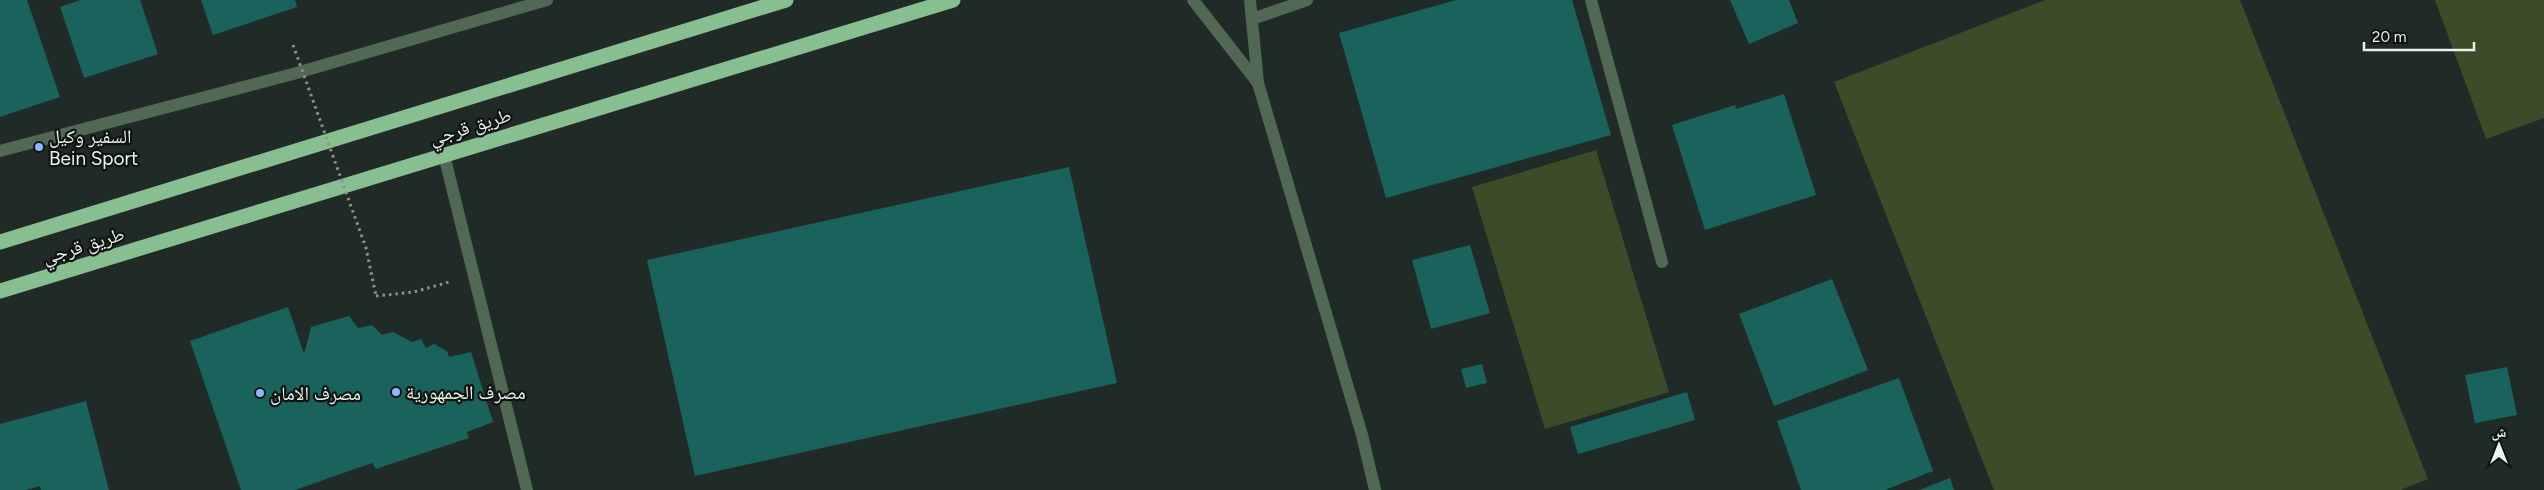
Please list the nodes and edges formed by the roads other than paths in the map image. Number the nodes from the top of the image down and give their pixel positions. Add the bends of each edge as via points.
1 (547, 0) edge
2 (786, 0) edge
3 (953, 0) edge
4 (1193, 0) edge
5 (1250, 0) edge
6 (1306, 0) edge
7 (1591, 0) edge
8 (1252, 19) junction
9 (1258, 83) junction
10 (0, 151) edge
11 (444, 155) junction
12 (0, 241) edge
13 (1662, 262) dead end
14 (0, 291) edge
15 (527, 490) edge
16 (1375, 490) edge

1 - 10 street via 293,74
2 - 12 highway, طريق قرجي
3 - 11 highway, طريق قرجي
4 - 9 street
5 - 8 street
6 - 8 street
7 - 13 street
8 - 9 street
9 - 16 street via 1362,435
11 - 14 highway, طريق قرجي
11 - 15 street

